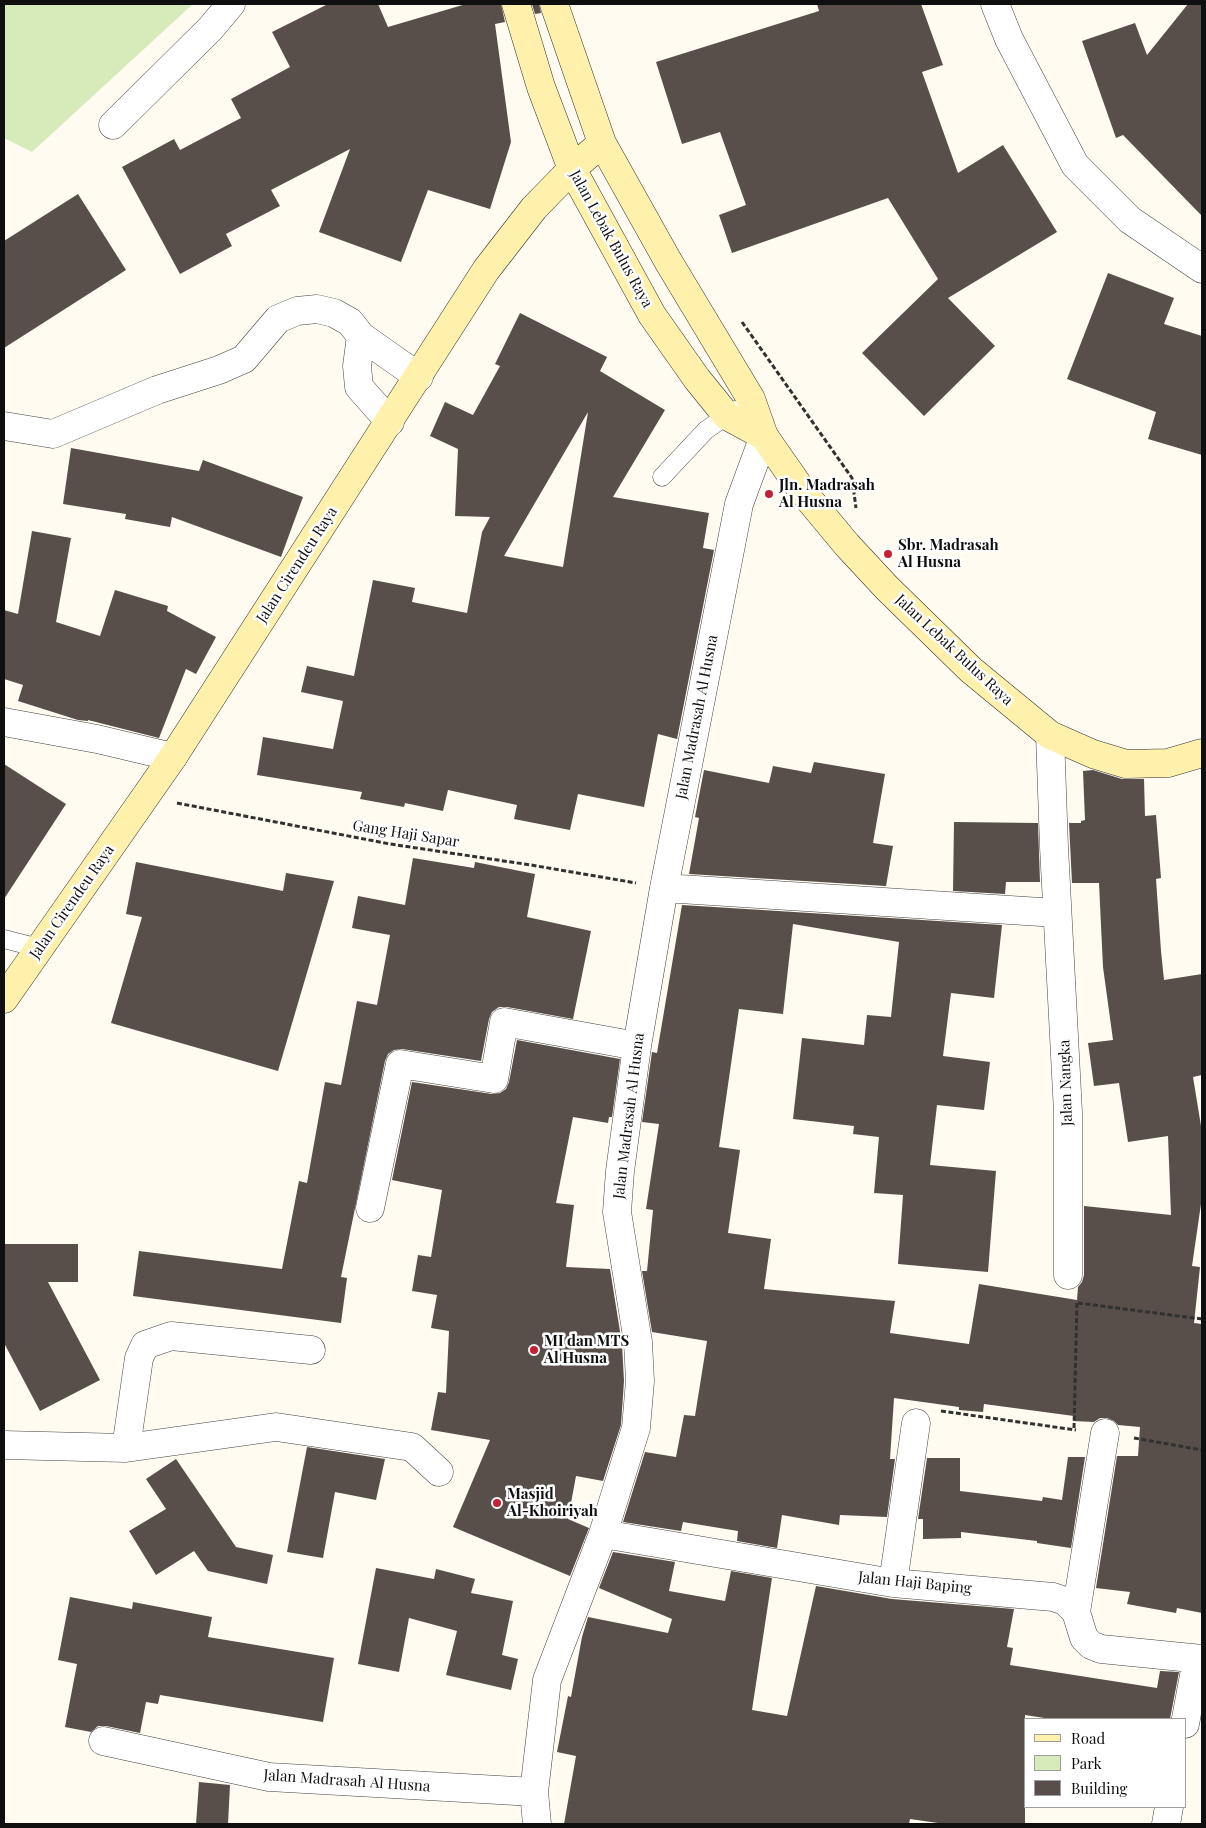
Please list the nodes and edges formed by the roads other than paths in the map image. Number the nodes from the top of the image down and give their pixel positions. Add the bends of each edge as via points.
1 (231, 4) edge
2 (516, 4) edge
3 (554, 4) edge
4 (995, 4) edge
5 (113, 125) dead end
6 (602, 143) junction
7 (572, 169) junction
8 (1202, 269) edge
9 (361, 336) junction
10 (419, 377) junction
11 (751, 398) junction
12 (727, 416) junction
13 (390, 422) junction
14 (4, 426) edge
15 (764, 436) junction
16 (662, 477) dead end
17 (4, 722) edge
18 (1050, 735) junction
19 (1202, 753) edge
20 (173, 757) junction
21 (664, 888) junction
22 (1057, 913) junction
23 (4, 939) edge
24 (39, 948) junction
25 (11, 975) edge
26 (4, 999) edge
27 (637, 1046) junction
28 (370, 1208) dead end
29 (1068, 1275) road end
30 (311, 1350) dead end
31 (916, 1423) road end
32 (1104, 1433) road end
33 (4, 1445) edge
34 (126, 1448) junction
35 (440, 1472) dead end
36 (603, 1534) junction
37 (893, 1583) junction
38 (1076, 1612) junction
39 (1200, 1659) edge
40 (1186, 1720) edge
41 (103, 1742) dead end
42 (534, 1792) junction
43 (1169, 1808) edge
44 (537, 1824) edge
45 (1166, 1824) edge

1 - 5 street
2 - 7 main road, Jalan Lebak Bulus Raya via 540,87
3 - 6 main road, Jalan Lebak Bulus Raya
4 - 8 street via 1009,40 1075,165 1130,220
6 - 7 main road, Jalan Cirendeu Raya
6 - 11 main road, Jalan Lebak Bulus Raya via 668,261
7 - 10 main road, Jalan Cirendeu Raya via 534,208 486,270
7 - 12 main road, Jalan Lebak Bulus Raya via 652,315
9 - 10 street
9 - 13 street via 357,366 359,387
9 - 14 street via 350,322 334,313 316,309 297,311 278,319 244,359 219,370 156,390 53,434
10 - 13 main road, Jalan Cirendeu Raya
11 - 12 lane
11 - 15 main road, Jalan Lebak Bulus Raya
12 - 15 main road, Jalan Lebak Bulus Raya
12 - 16 lane via 706,430
13 - 20 main road, Jalan Cirendeu Raya
15 - 18 main road, Jalan Lebak Bulus Raya via 803,492 887,588 971,670
15 - 21 street, Jalan Madrasah Al Husna via 739,504
17 - 20 street
18 - 19 main road, Jalan Lebak Bulus Raya via 1126,764 1168,763
18 - 22 street, Jalan Nangka
20 - 24 main road, Jalan Cirendeu Raya
21 - 22 street
21 - 27 street, Jalan Madrasah Al Husna
22 - 29 street, Jalan Nangka via 1068,1112
23 - 24 lane
24 - 25 main road, Jalan Cirendeu Raya
25 - 26 main road, Jalan Cirendeu Raya
27 - 28 street via 504,1022 494,1079 400,1064
27 - 36 street, Jalan Madrasah Al Husna via 617,1212 638,1342 640,1381 636,1428
30 - 34 street via 172,1336 145,1345 139,1358
31 - 37 street
32 - 38 street
33 - 34 street
34 - 35 street via 276,1427 412,1447
36 - 37 street, Jalan Haji Baping
36 - 42 street, Jalan Madrasah Al Husna via 547,1680
37 - 38 street, Jalan Haji Baping via 1053,1596 1065,1601
38 - 39 street via 1084,1638 1101,1649
39 - 40 street
41 - 42 street, Jalan Madrasah Al Husna via 269,1778
42 - 44 street, Jalan Madrasah Al Husna
43 - 45 street

